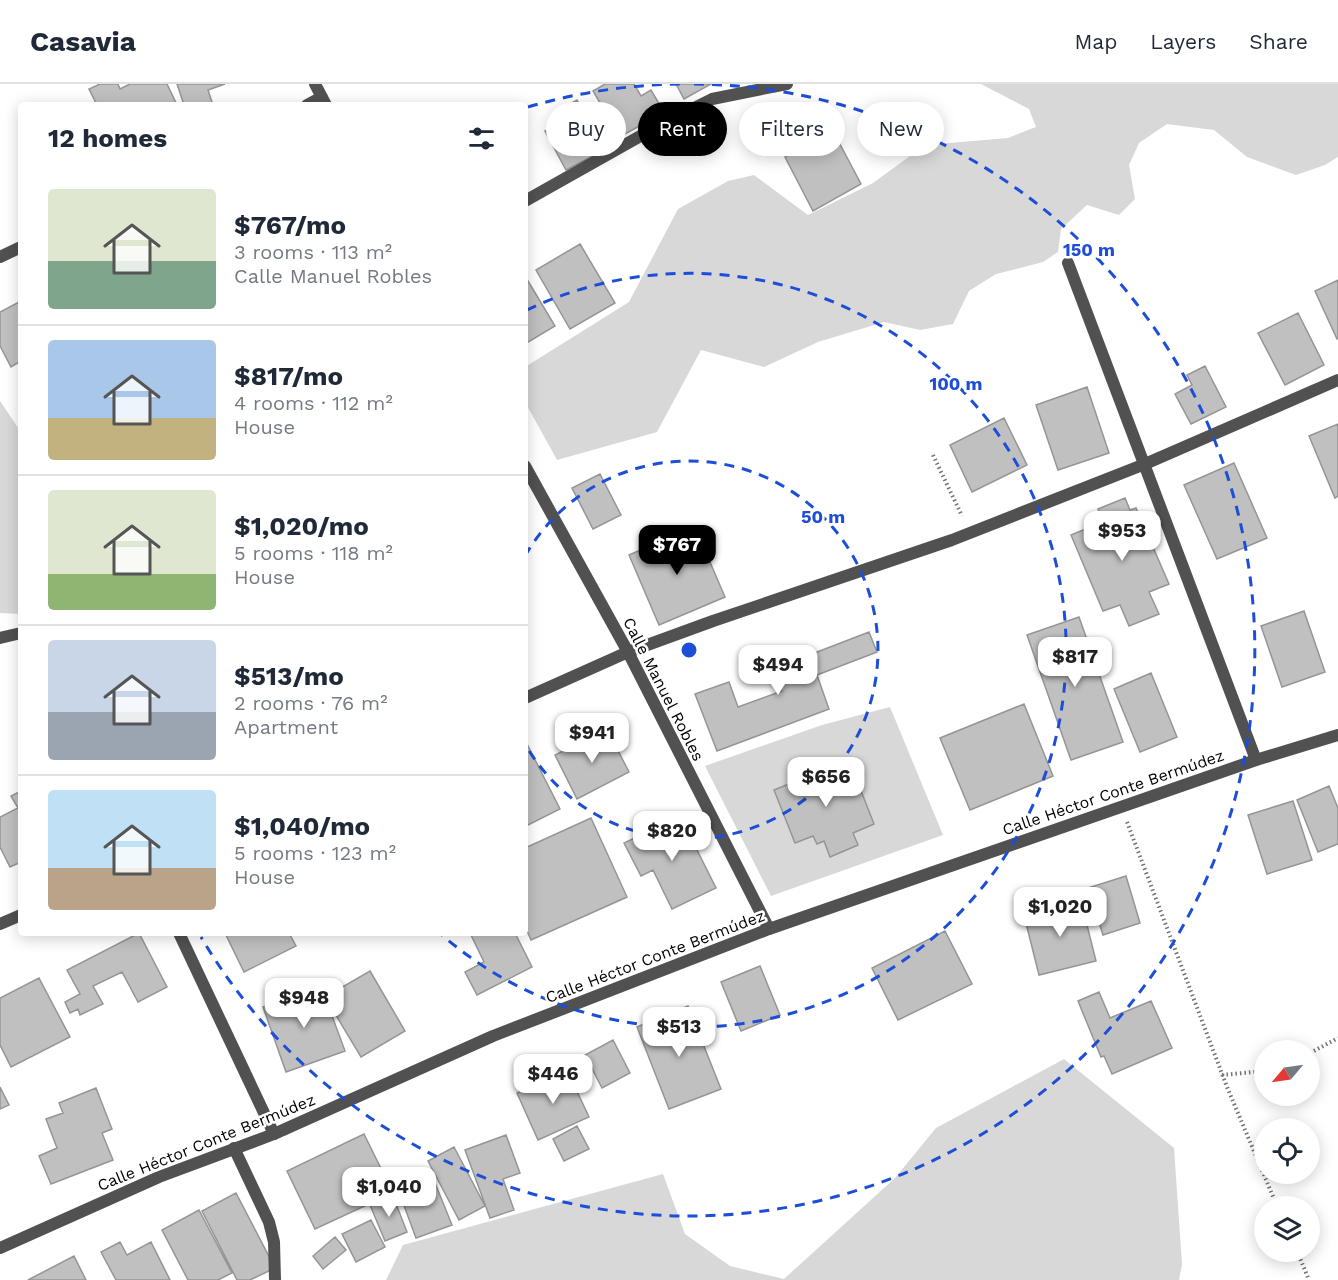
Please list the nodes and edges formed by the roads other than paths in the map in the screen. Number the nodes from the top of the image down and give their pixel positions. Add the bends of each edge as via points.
1 (315, 84) edge
2 (787, 84) edge
3 (324, 101) edge
4 (528, 199) edge
5 (18, 248) edge
6 (0, 257) edge
7 (1068, 263) dead end
8 (1338, 380) edge
9 (1145, 464) junction
10 (528, 471) edge
11 (18, 634) edge
12 (0, 638) edge
13 (628, 652) junction
14 (528, 697) edge
15 (1338, 735) edge
16 (1256, 760) junction
17 (18, 916) edge
18 (0, 924) edge
19 (769, 929) junction
20 (180, 936) edge
21 (274, 1134) junction
22 (234, 1148) junction
23 (0, 1248) edge
24 (275, 1280) edge

1 - 3 street
2 - 4 street via 712,99
5 - 6 street
7 - 9 street
8 - 9 street
9 - 13 street via 970,533
9 - 16 street
10 - 13 street, Calle Manuel Robles
11 - 12 street
13 - 14 street
13 - 19 street, Calle Manuel Robles
15 - 16 street, Calle Héctor Conte Bermúdez
16 - 19 street, Calle Héctor Conte Bermúdez
17 - 18 street
19 - 21 street, Calle Héctor Conte Bermúdez via 494,1036
20 - 21 street
21 - 22 street, Calle Héctor Conte Bermúdez
22 - 23 street, Calle Héctor Conte Bermúdez via 159,1176
22 - 24 street via 269,1222

